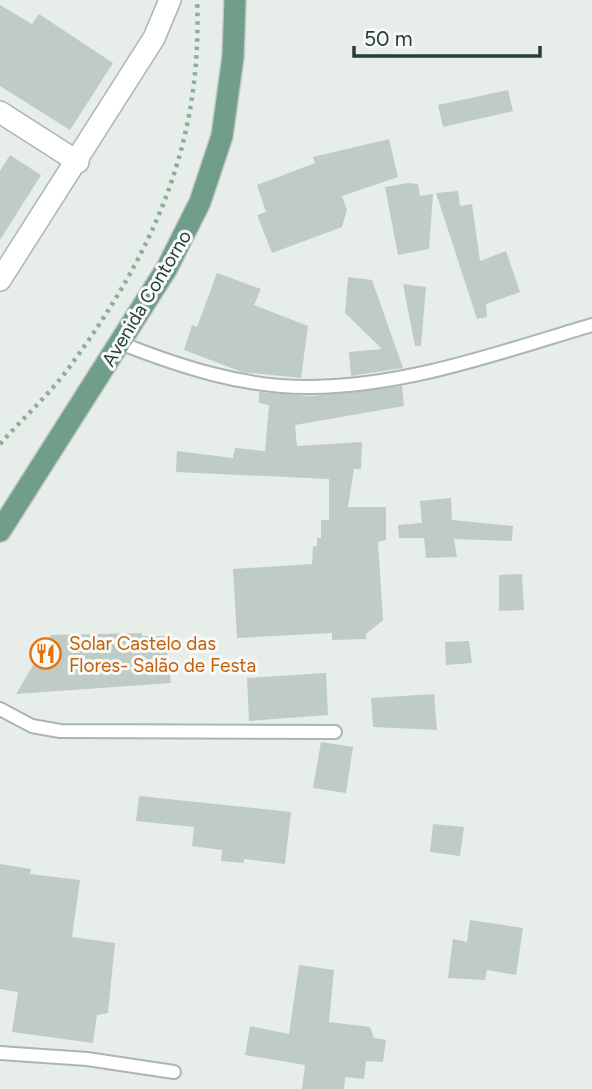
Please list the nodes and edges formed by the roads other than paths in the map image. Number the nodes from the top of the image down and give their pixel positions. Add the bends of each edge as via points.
1 (170, 0) edge
2 (235, 0) edge
3 (0, 111) edge
4 (78, 162) junction
5 (0, 280) edge
6 (592, 325) edge
7 (120, 342) junction
8 (0, 531) edge
9 (0, 709) edge
10 (335, 732) dead end
11 (0, 1053) edge
12 (174, 1072) dead end

1 - 4 street via 153,38
2 - 7 main road, Avenida Contorno via 222,136 200,202 167,268
3 - 4 street
4 - 5 street
6 - 7 lane via 462,365 311,387 197,371
7 - 8 main road, Avenida Contorno
9 - 10 lane via 32,726 60,731
11 - 12 lane

